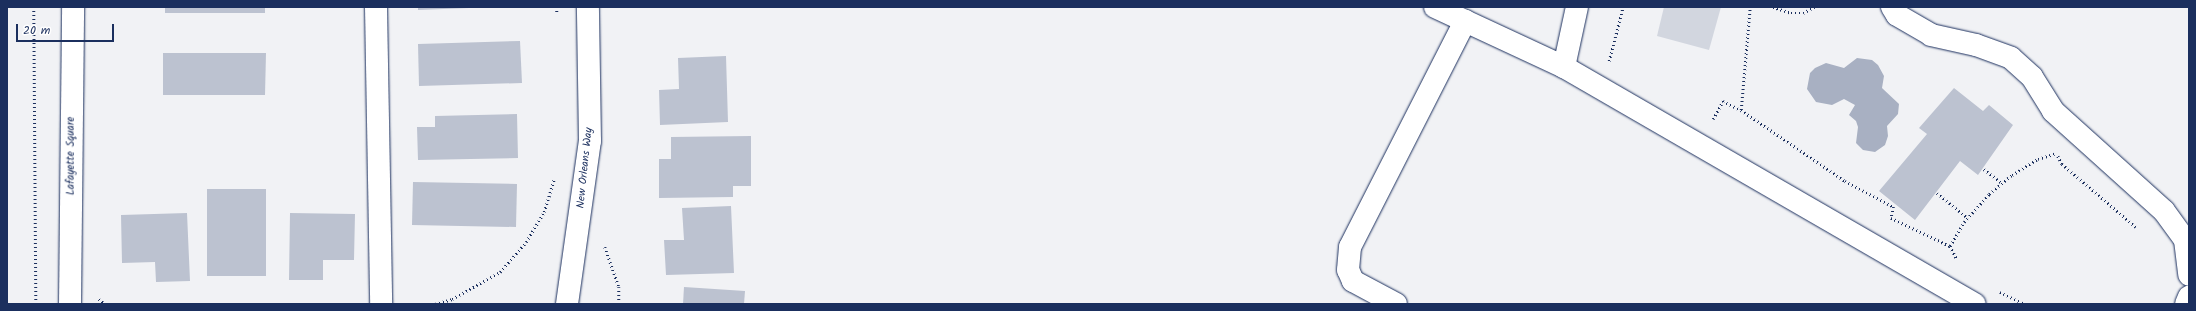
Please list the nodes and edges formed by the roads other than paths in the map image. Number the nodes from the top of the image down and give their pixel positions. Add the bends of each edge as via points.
1 (73, 7) edge
2 (376, 7) edge
3 (588, 7) edge
4 (1435, 7) edge
5 (1578, 7) edge
6 (1892, 7) edge
7 (1465, 21) junction
8 (1564, 67) junction
9 (2189, 275) edge
10 (2189, 297) edge
11 (70, 304) edge
12 (381, 304) edge
13 (567, 304) edge
14 (1396, 304) edge
15 (1975, 304) edge
16 (2186, 304) edge

1 - 11 street, Lafayette Square
2 - 12 street
3 - 13 street, New Orleans Way via 590,141
4 - 7 street
5 - 8 street
6 - 9 street via 1897,15 1931,35 1976,45 2011,58 2032,77 2053,111 2164,211 2185,240
7 - 8 street
7 - 14 street via 1350,247 1348,270 1353,281
8 - 15 street
10 - 16 street

